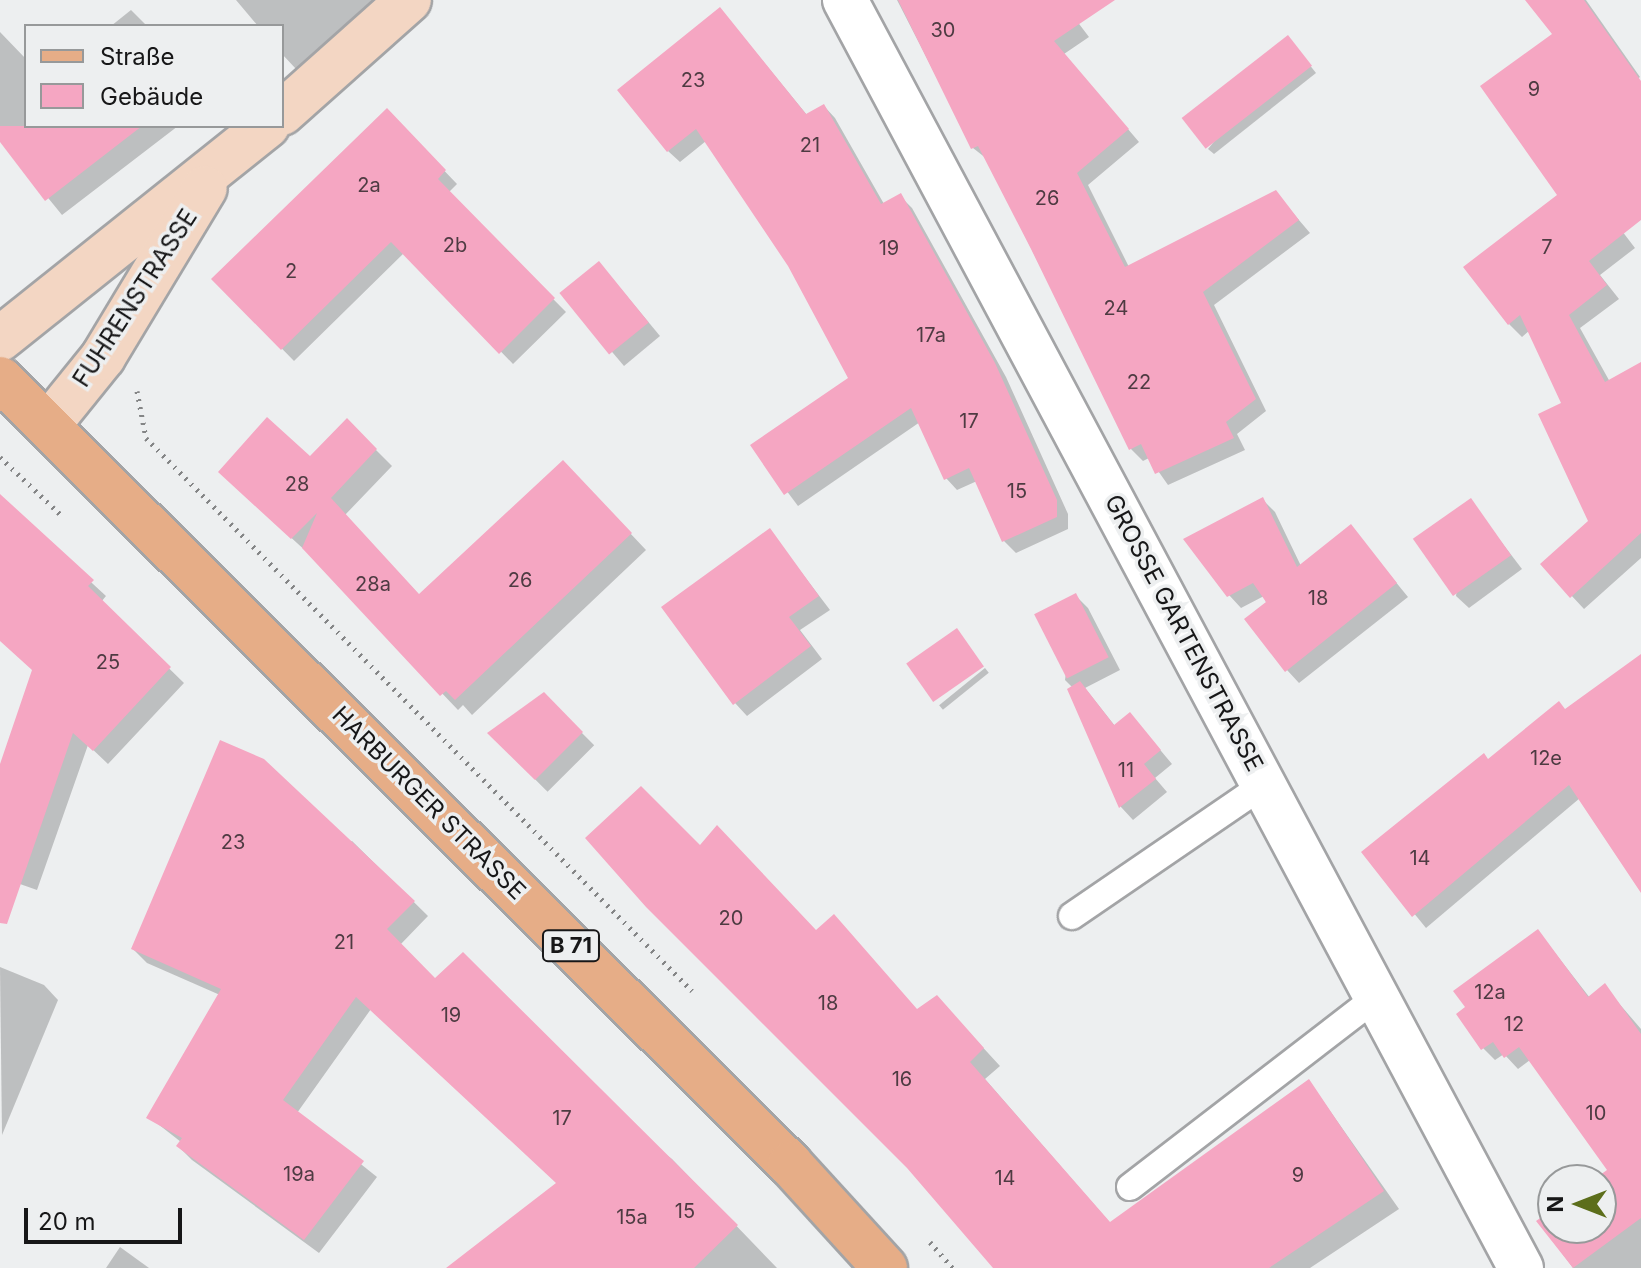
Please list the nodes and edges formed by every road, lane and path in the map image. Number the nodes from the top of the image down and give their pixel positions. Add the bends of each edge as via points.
1 (409, 0) edge
2 (845, 0) edge
3 (284, 111) edge
4 (265, 128) edge
5 (216, 169) junction
6 (0, 339) edge
7 (103, 357) junction
8 (0, 379) edge
9 (49, 424) junction
10 (1265, 784) junction
11 (1072, 916) dead end
12 (1377, 997) junction
13 (703, 1002) dead end
14 (1130, 1187) dead end
15 (921, 1233) dead end
16 (885, 1268) edge
17 (953, 1268) edge
18 (1521, 1268) edge

1 - 3 street
2 - 10 street, GROSSE GARTENSTRASSE
4 - 5 street, FUHRENSTRASSE
5 - 6 street, FUHRENSTRASSE
5 - 7 street, FUHRENSTRASSE
7 - 9 street, FUHRENSTRASSE
7 - 13 path via 141,395 146,438
8 - 9 main road, HARBURGER STRASSE / B 71
9 - 16 main road, HARBURGER STRASSE / B 71 via 790,1164
10 - 11 lane
10 - 12 street, GROSSE GARTENSTRASSE
12 - 14 lane
12 - 18 street, GROSSE GARTENSTRASSE
15 - 17 path

